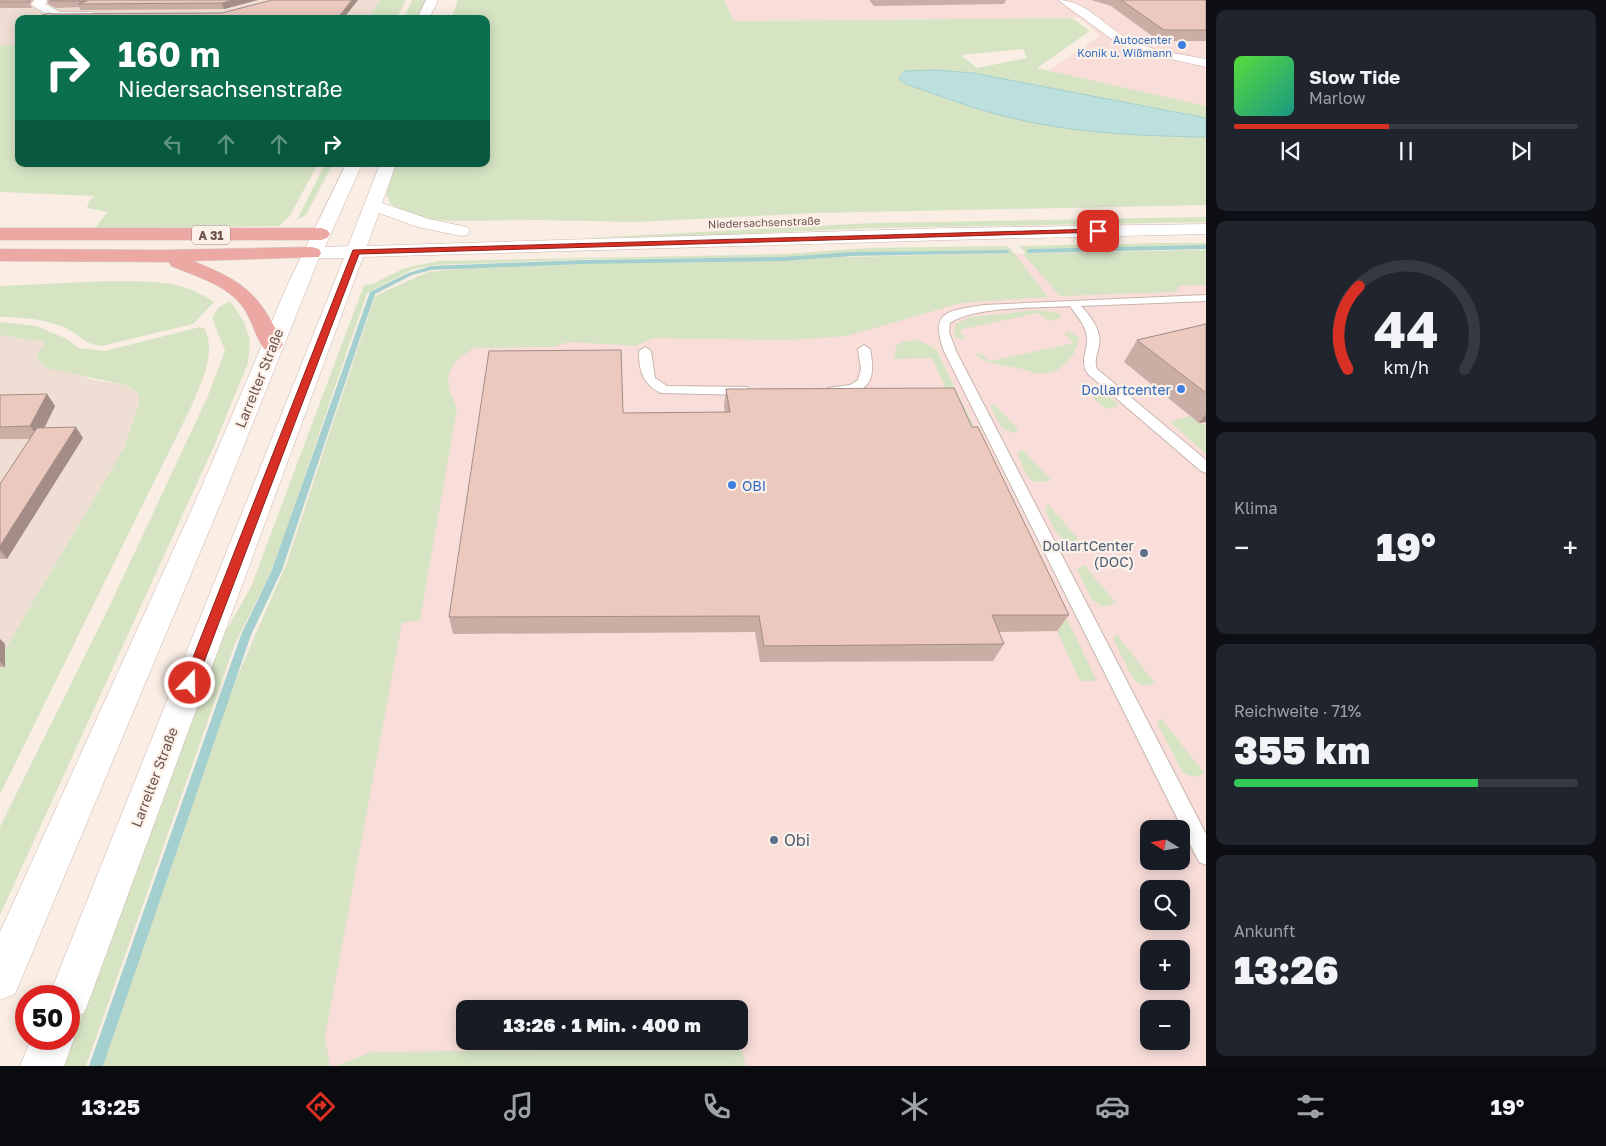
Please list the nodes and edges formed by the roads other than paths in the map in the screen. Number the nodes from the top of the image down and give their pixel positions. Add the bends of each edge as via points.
1 (43, 0) edge
2 (432, 0) edge
3 (1064, 0) edge
4 (56, 15) edge
5 (426, 15) edge
6 (1206, 63) edge
7 (354, 167) edge
8 (387, 167) edge
9 (372, 205) junction
10 (780, 222) dead end
11 (1206, 229) edge
12 (461, 232) junction
13 (0, 234) edge
14 (357, 236) junction
15 (312, 254) junction
16 (0, 255) edge
17 (163, 256) junction
18 (1206, 289) edge
19 (1206, 298) edge
20 (1181, 299) junction
21 (1073, 303) junction
22 (272, 344) junction
23 (864, 349) dead end
24 (645, 351) dead end
25 (758, 391) edge
26 (817, 391) edge
27 (1206, 468) edge
28 (1206, 856) edge
29 (0, 979) edge
30 (74, 985) edge
31 (49, 1050) edge
32 (42, 1066) edge

1 - 4 main road via 37,4
2 - 5 main road
3 - 6 main road via 1124,42
7 - 14 main road, Larrelter Straße
8 - 9 main road, Larrelter Straße
9 - 12 main road
9 - 14 main road, Larrelter Straße
10 - 12 main road, Niedersachsenstraße
11 - 14 main road, Niedersachsenstraße
12 - 14 main road, Niedersachsenstraße
13 - 14 highway, A 31
14 - 15 main road, Niedersachsenstraße
14 - 15 main road, Larrelter Straße
14 - 30 main road, Larrelter Straße
15 - 17 highway
15 - 22 main road, Larrelter Straße
16 - 17 highway
17 - 22 highway via 218,276 235,287 253,304
18 - 20 lane via 1185,290
19 - 20 lane
20 - 21 lane
21 - 27 lane via 1094,336 1088,357 1092,371
21 - 28 lane via 959,312 945,320 942,327 954,358
22 - 29 main road, Larrelter Straße via 209,500
23 - 26 lane via 869,370 866,380 846,391
24 - 25 lane via 647,378 664,390
31 - 32 main road

